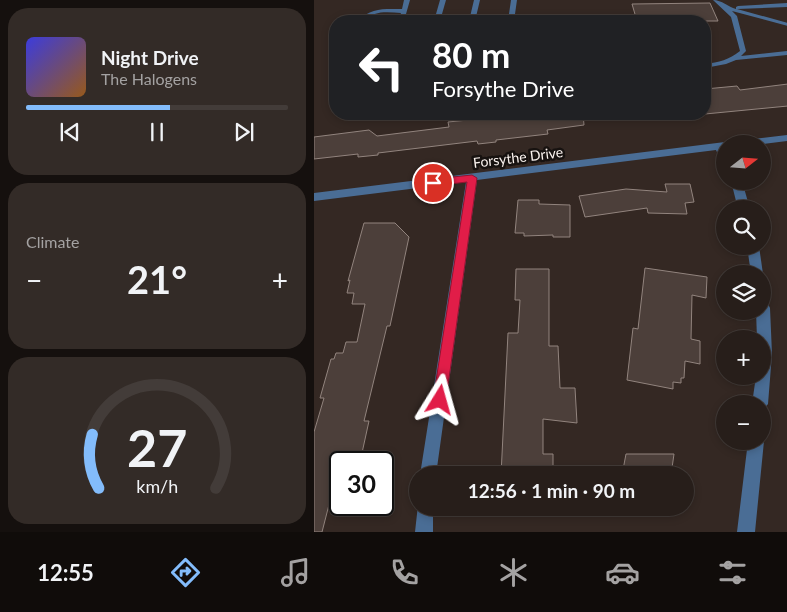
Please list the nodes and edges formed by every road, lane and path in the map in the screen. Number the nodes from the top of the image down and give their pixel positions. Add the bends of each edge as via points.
1 (408, 0) edge
2 (443, 0) edge
3 (477, 0) edge
4 (514, 0) edge
5 (716, 0) edge
6 (787, 5) edge
7 (726, 8) junction
8 (404, 11) junction
9 (367, 15) edge
10 (403, 15) edge
11 (439, 15) edge
12 (473, 15) edge
13 (512, 15) edge
14 (787, 25) edge
15 (787, 52) edge
16 (734, 58) junction
17 (711, 65) edge
18 (787, 138) edge
19 (772, 140) edge
20 (716, 146) edge
21 (472, 178) junction
22 (314, 197) edge
23 (755, 450) edge
24 (429, 466) edge
25 (425, 516) edge
26 (424, 532) edge
27 (746, 532) edge

1 - 8 lane
2 - 11 lane
3 - 12 lane
4 - 13 lane
5 - 7 lane
6 - 7 lane
7 - 14 lane
7 - 16 lane via 734,16 743,52
8 - 9 lane via 375,11
8 - 10 lane
15 - 16 lane
16 - 17 lane
18 - 19 street
20 - 21 street, Forsythe Drive
21 - 22 street, Forsythe Drive
21 - 24 street
23 - 27 street
25 - 26 street

